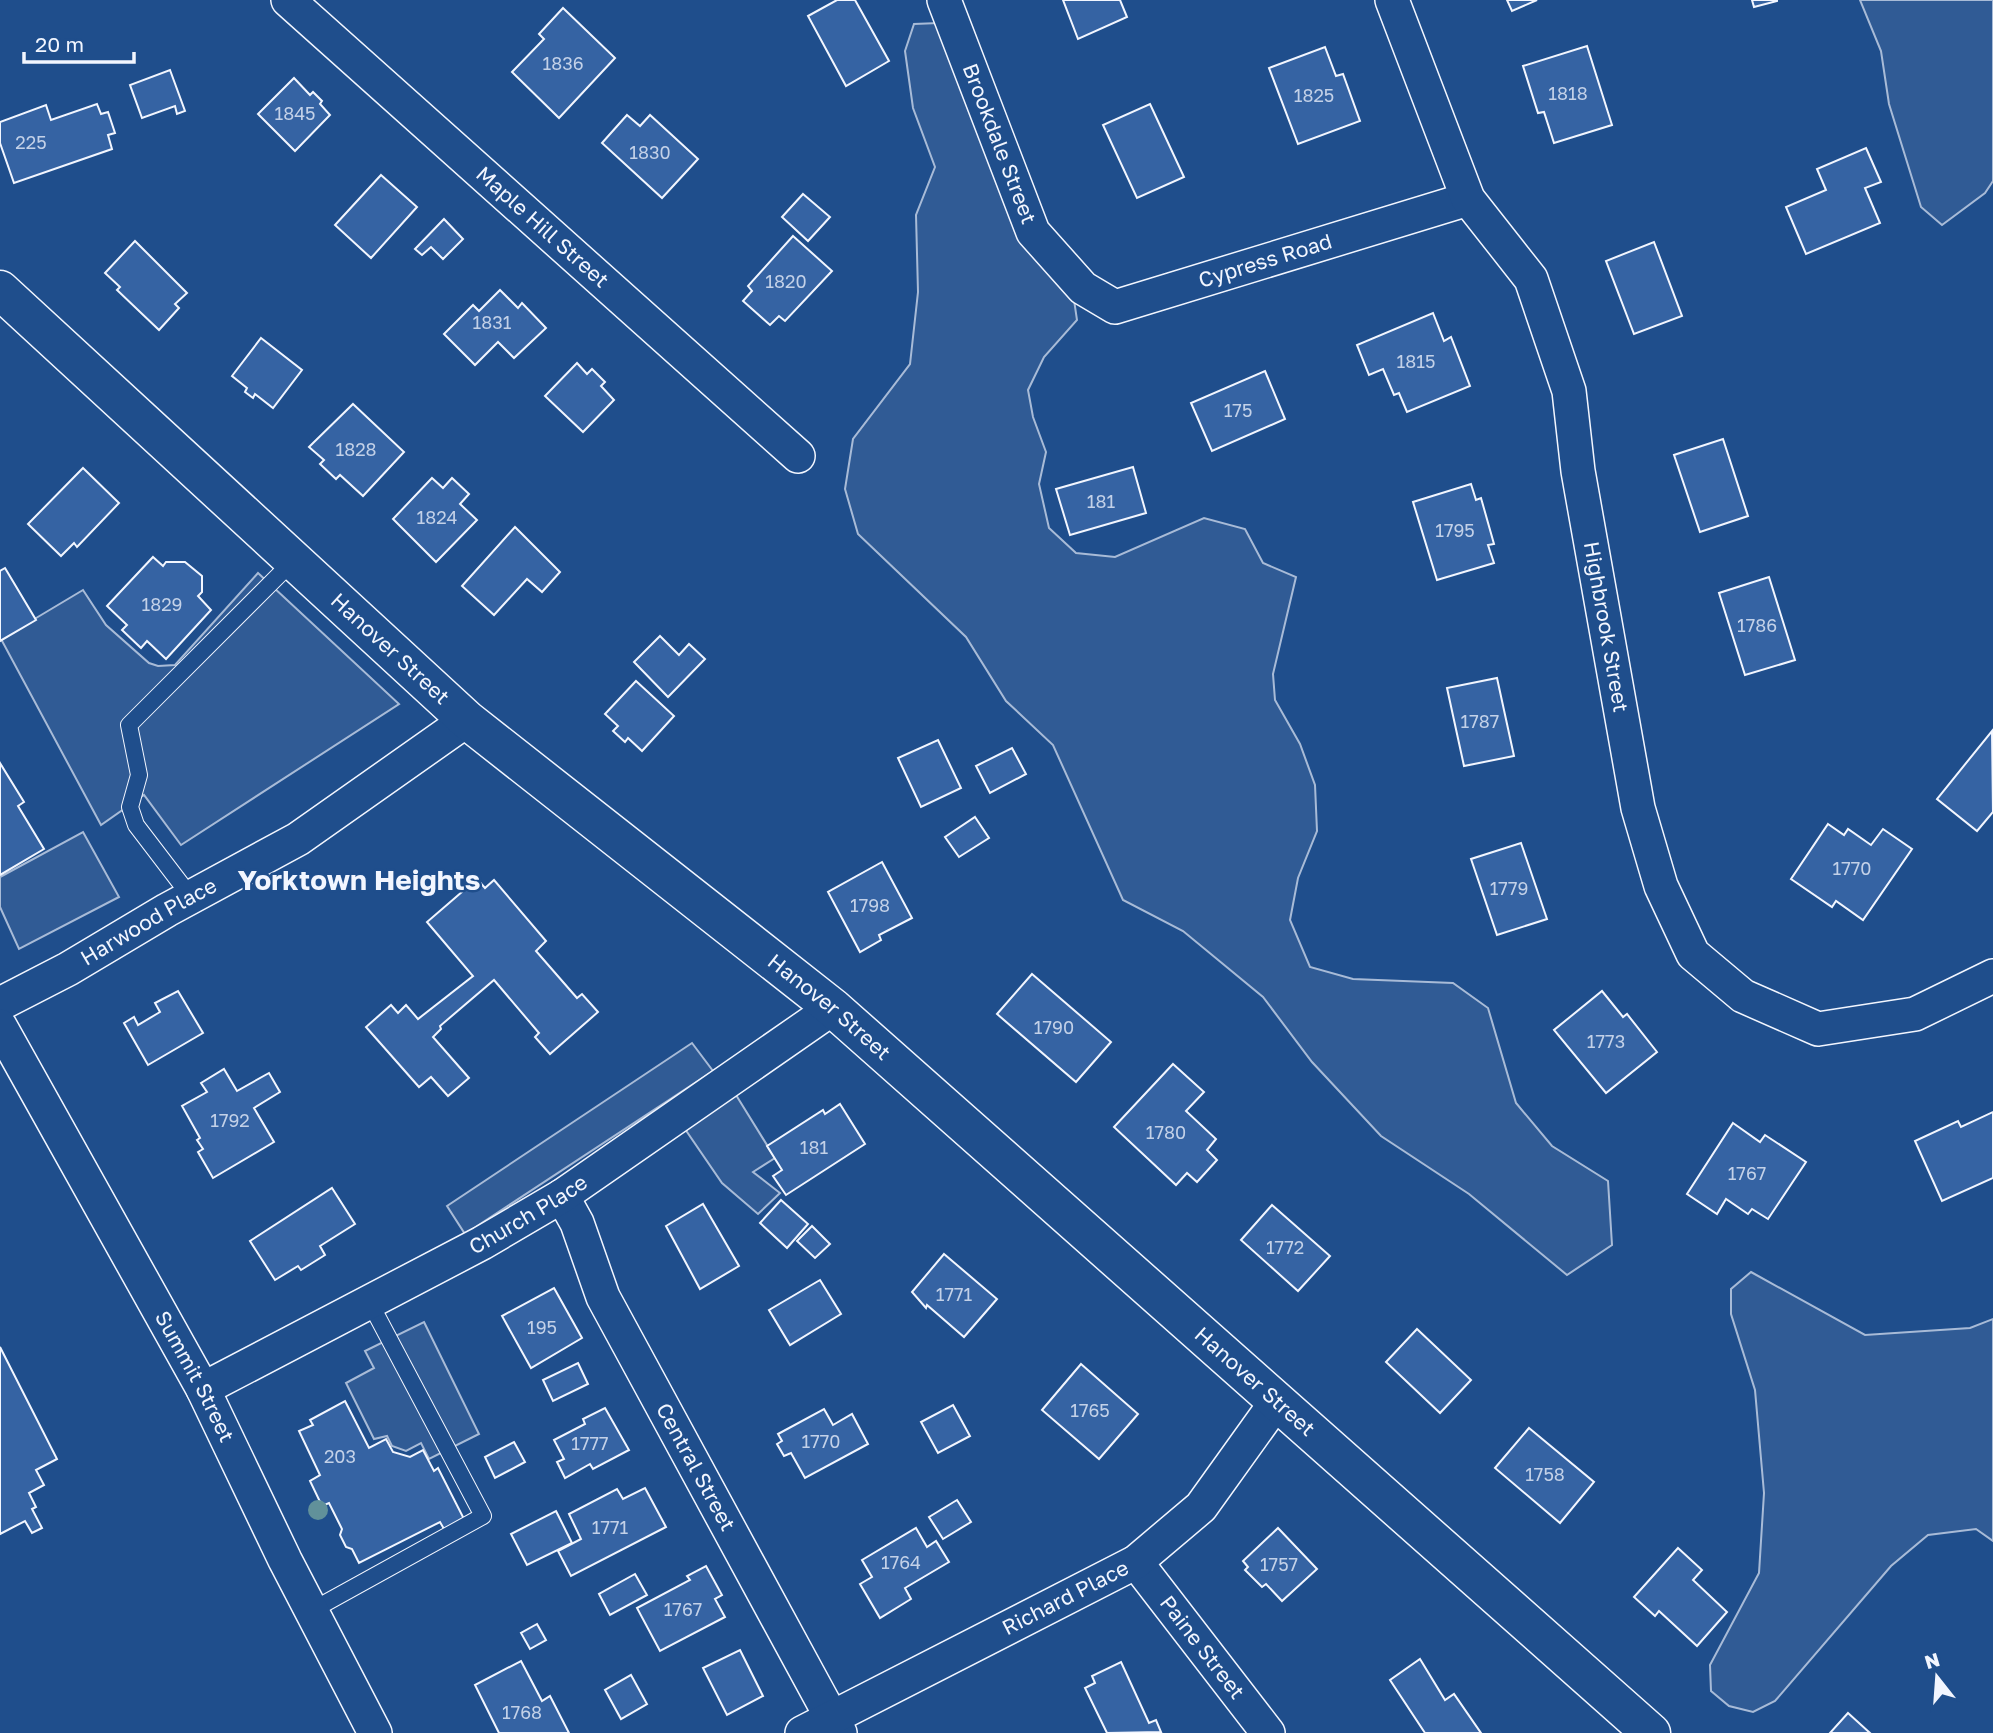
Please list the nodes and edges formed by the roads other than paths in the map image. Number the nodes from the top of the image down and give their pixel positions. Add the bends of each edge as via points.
1 (288, 0) edge
2 (944, 0) edge
3 (1392, 0) edge
4 (1468, 199) junction
5 (1072, 276) joint
6 (0, 290) edge
7 (798, 456) dead end
8 (294, 560) junction
9 (467, 720) junction
10 (191, 897) junction
11 (1993, 976) edge
12 (0, 1004) edge
13 (833, 1009) junction
14 (0, 1026) edge
15 (562, 1196) junction
16 (369, 1301) junction
17 (203, 1389) junction
18 (1277, 1401) junction
19 (1136, 1562) junction
20 (311, 1611) junction
21 (836, 1725) edge
22 (375, 1733) edge
23 (802, 1733) edge
24 (1268, 1733) edge
25 (1651, 1733) edge

1 - 7 street, Maple Hill Street
2 - 5 street, Brookdale Street via 1033,232
3 - 4 street, Highbrook Street
4 - 5 street, Cypress Road via 1115,307
4 - 11 street, Highbrook Street via 1531,279 1569,391 1578,471 1637,808 1661,886 1693,954 1743,996 1818,1029 1915,1014
6 - 8 street, Hanover Street
8 - 9 street, Hanover Street
8 - 10 lane via 129,725 139,775 130,807 136,825
9 - 10 street, Harwood Place via 298,839
9 - 13 street, Hanover Street
10 - 12 street, Harwood Place via 68,970
13 - 15 street, Church Place
13 - 18 street, Hanover Street
14 - 17 street, Summit Street
15 - 16 street, Church Place
15 - 21 street, Central Street via 577,1223 603,1297
16 - 17 street, Church Place
16 - 20 lane via 483,1516
17 - 20 street, Summit Street
18 - 19 street, Richard Place via 1201,1507
18 - 25 street, Hanover Street
19 - 21 street, Richard Place
19 - 24 street, Paine Street
20 - 22 street, Summit Street
21 - 23 street, Richard Place

